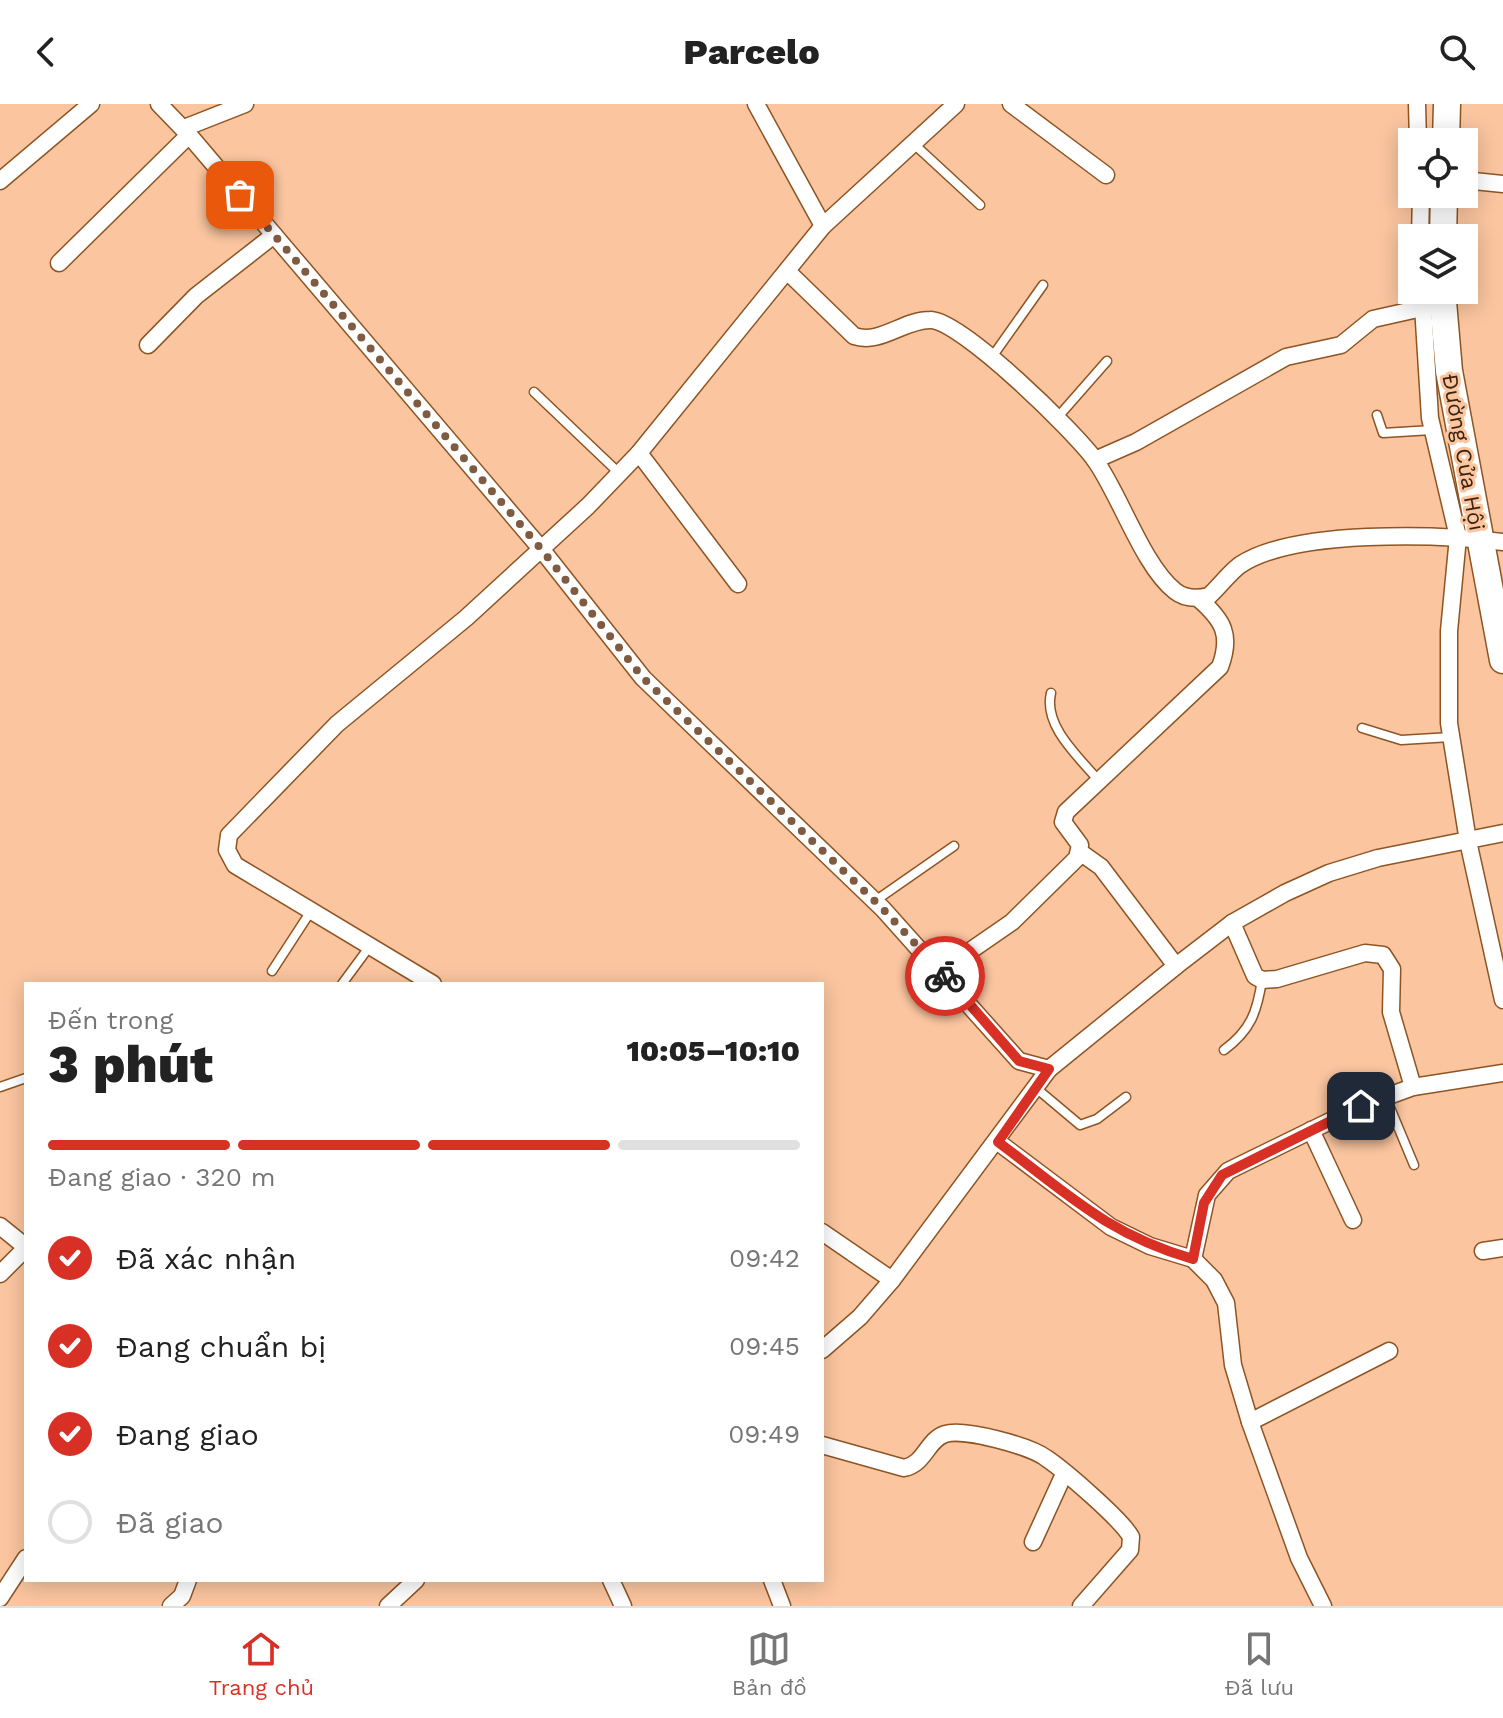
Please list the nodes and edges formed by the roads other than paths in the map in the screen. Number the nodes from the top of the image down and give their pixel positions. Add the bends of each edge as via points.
1 (91, 104) edge
2 (159, 104) edge
3 (245, 104) edge
4 (756, 104) edge
5 (956, 104) edge
6 (1011, 104) edge
7 (1417, 104) edge
8 (1447, 104) edge
9 (1418, 128) edge
10 (1446, 128) edge
11 (187, 131) junction
12 (915, 145) junction
13 (1106, 175) dead end
14 (0, 181) edge
15 (1478, 181) edge
16 (1503, 184) edge
17 (980, 205) dead end
18 (823, 226) junction
19 (274, 235) junction
20 (59, 263) dead end
21 (788, 272) junction
22 (1043, 285) dead end
23 (1415, 304) edge
24 (1432, 304) edge
25 (1433, 304) edge
26 (148, 345) dead end
27 (991, 358) junction
28 (1107, 361) dead end
29 (534, 392) dead end
30 (1377, 415) dead end
31 (1056, 418) junction
32 (1432, 430) junction
33 (639, 453) junction
34 (1095, 460) junction
35 (620, 473) junction
36 (1480, 539) edge
37 (542, 550) junction
38 (738, 584) dead end
39 (1199, 599) junction
40 (1503, 660) edge
41 (1051, 693) dead end
42 (1362, 728) dead end
43 (1451, 737) junction
44 (1099, 782) junction
45 (1503, 833) edge
46 (1468, 841) junction
47 (954, 846) dead end
48 (1080, 852) junction
49 (875, 901) junction
50 (312, 911) junction
51 (1232, 923) junction
52 (370, 946) junction
53 (1176, 966) junction
54 (272, 971) dead end
55 (941, 971) junction
56 (1262, 980) junction
57 (343, 982) edge
58 (430, 982) edge
59 (1503, 1000) edge
60 (1224, 1050) dead end
61 (1049, 1069) junction
62 (1503, 1073) edge
63 (24, 1079) edge
64 (0, 1087) edge
65 (1413, 1087) junction
66 (1036, 1088) junction
67 (1126, 1097) dead end
68 (1385, 1097) junction
69 (1311, 1130) junction
70 (998, 1142) junction
71 (1414, 1165) dead end
72 (1353, 1220) dead end
73 (0, 1226) edge
74 (824, 1233) edge
75 (24, 1245) edge
76 (1503, 1248) edge
77 (24, 1249) edge
78 (1483, 1251) dead end
79 (1193, 1259) junction
80 (0, 1274) edge
81 (892, 1280) junction
82 (824, 1348) edge
83 (1389, 1351) dead end
84 (1250, 1422) junction
85 (824, 1446) edge
86 (1064, 1474) junction
87 (1033, 1542) dead end
88 (24, 1561) edge
89 (187, 1582) edge
90 (414, 1582) edge
91 (612, 1582) edge
92 (773, 1582) edge
93 (0, 1598) edge
94 (171, 1606) edge
95 (388, 1606) edge
96 (623, 1606) edge
97 (782, 1606) edge
98 (1081, 1606) edge
99 (1323, 1606) edge

1 - 14 street
2 - 11 street
3 - 11 street
4 - 18 street
5 - 12 street
6 - 13 street
7 - 9 street
8 - 10 main road
11 - 19 street
11 - 20 street
12 - 17 lane
12 - 18 street
15 - 16 street
18 - 21 street
19 - 26 street via 196,296
19 - 37 street
21 - 27 street via 854,336 871,338 922,321 943,321
21 - 33 street
22 - 27 lane
23 - 34 street via 1373,319 1341,345 1286,357
24 - 32 street
25 - 36 main road, Đường Cửa Hội
27 - 31 street
28 - 31 lane
29 - 35 lane
30 - 32 lane via 1383,433
31 - 34 street
32 - 36 street
33 - 35 street
33 - 38 street
34 - 39 street via 1167,584
35 - 37 street
36 - 39 street via 1384,537 1279,550 1239,566 1209,596
36 - 40 main road, Đường Cửa Hội
36 - 43 street via 1447,675
37 - 49 street via 643,678
37 - 50 street via 337,724 229,835 227,850 235,865
39 - 44 street via 1225,627 1220,667
41 - 44 lane via 1049,709 1057,727
42 - 43 lane via 1401,740
43 - 46 street
44 - 48 street via 1064,816
45 - 46 street
46 - 51 street via 1329,873
46 - 59 street
47 - 49 lane
48 - 53 street via 1101,867
48 - 55 street via 1012,922
49 - 55 street
50 - 52 street
50 - 54 lane
51 - 53 street
51 - 56 street via 1255,976
52 - 57 lane
52 - 58 street
53 - 61 street
55 - 61 street via 1019,1061
56 - 60 lane via 1249,1027
56 - 65 street via 1365,953 1383,955 1392,969 1391,1012
61 - 66 street
62 - 65 street
63 - 64 lane
65 - 68 street
66 - 67 lane via 1080,1125
66 - 70 street
68 - 69 street
68 - 71 lane
69 - 72 street
69 - 79 street via 1214,1183 1204,1203
70 - 79 street via 1111,1227
70 - 81 street
73 - 75 street
74 - 81 street
76 - 78 street
77 - 80 street
79 - 84 street via 1214,1280 1226,1303 1233,1365
81 - 82 street
83 - 84 street
84 - 99 street via 1299,1558
85 - 86 street via 904,1468 924,1458 937,1439 954,1433 1024,1447
86 - 87 street
86 - 98 street via 1128,1532 1132,1542 1123,1561
88 - 93 street
89 - 94 street
90 - 95 street
91 - 96 street
92 - 97 street

